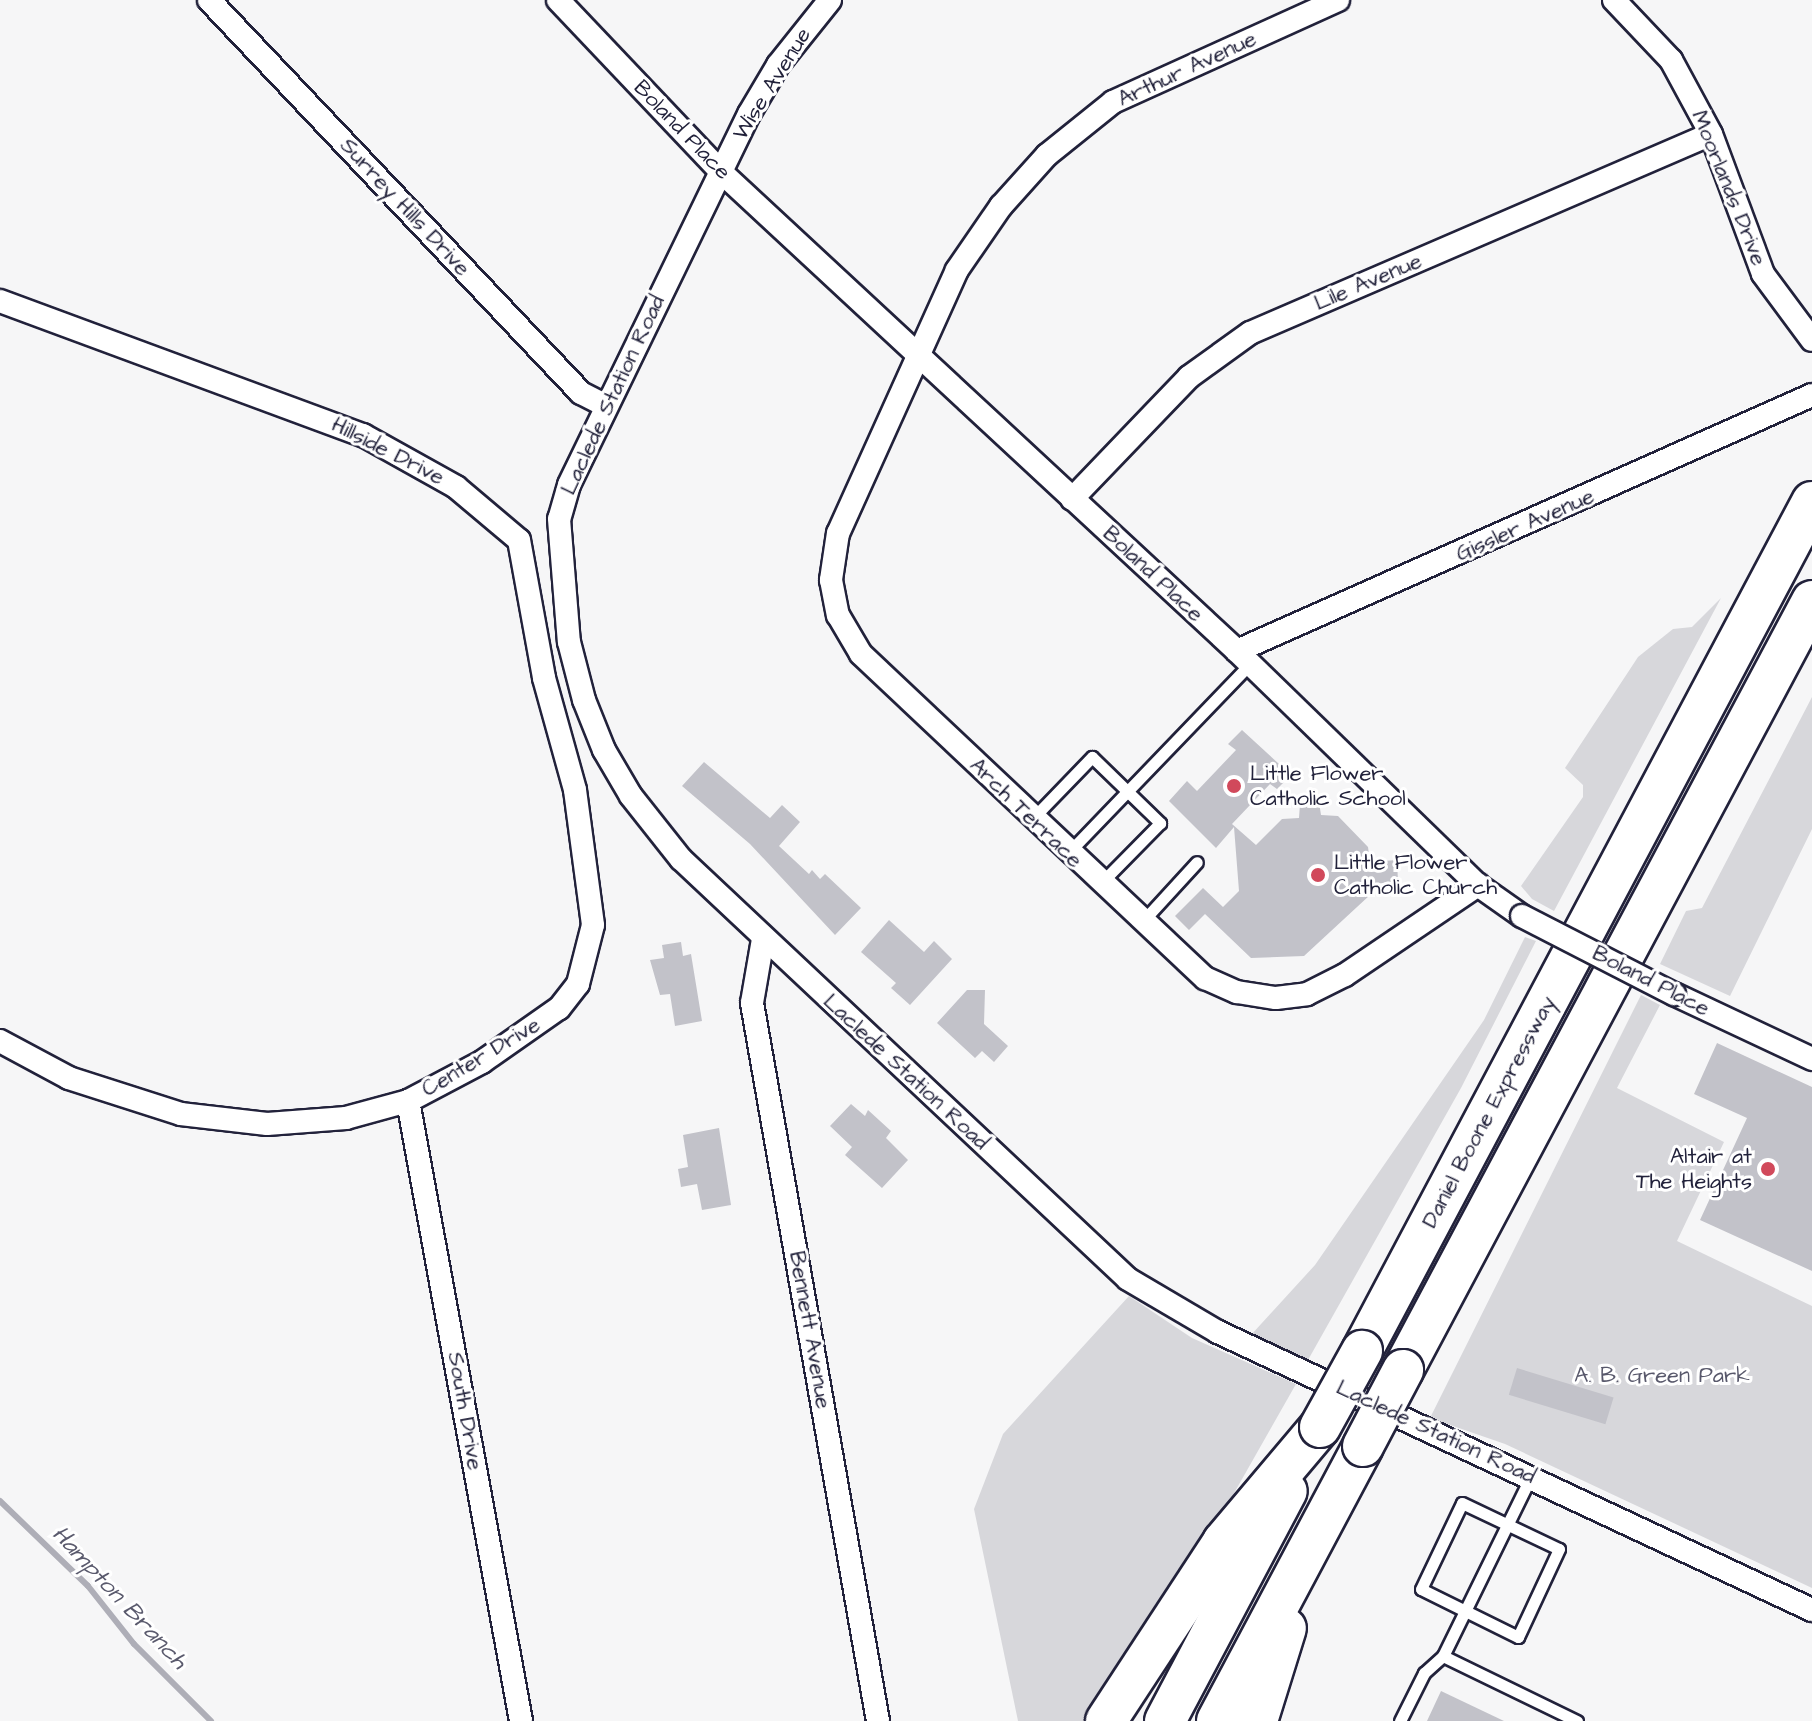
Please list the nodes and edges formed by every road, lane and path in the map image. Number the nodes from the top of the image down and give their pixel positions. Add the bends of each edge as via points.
1 (209, 0) edge
2 (558, 0) edge
3 (830, 0) edge
4 (1338, 0) edge
5 (1614, 0) edge
6 (1711, 134) junction
7 (720, 171) junction
8 (0, 301) edge
9 (1812, 340) edge
10 (921, 357) junction
11 (1812, 395) edge
12 (606, 406) junction
13 (1072, 499) junction
14 (1812, 502) edge
15 (1812, 601) edge
16 (1244, 658) junction
17 (575, 790) joint
18 (1128, 791) junction
19 (1032, 818) junction
20 (1069, 853) junction
21 (1197, 862) dead end
22 (1101, 883) junction
23 (1478, 885) junction
24 (1141, 922) junction
25 (763, 939) junction
26 (0, 1041) edge
27 (1812, 1059) edge
28 (408, 1101) junction
29 (1320, 1427) junction
30 (1531, 1475) junction
31 (1507, 1525) junction
32 (1309, 1548) junction
33 (1812, 1610) edge
34 (1464, 1611) junction
35 (1443, 1656) junction
36 (521, 1721) edge
37 (878, 1721) edge
38 (1106, 1721) edge
39 (1165, 1721) edge
40 (1217, 1721) edge
41 (1257, 1721) edge
42 (1400, 1721) edge
43 (1577, 1721) edge

1 - 12 street, Surrey Hills Drive via 581,393
2 - 7 street, Boland Place
3 - 7 street, Wise Avenue via 778,65
4 - 10 street, Arthur Avenue via 1113,102 1047,155 1001,206 957,270
5 - 6 street, Moorlands Drive via 1671,60
6 - 9 street, Moorlands Drive via 1763,274
6 - 13 street, Lile Avenue via 1250,333 1189,377
7 - 10 street, Boland Place
7 - 12 street, Laclede Station Road
8 - 17 street, Hillside Drive via 363,435 415,461 488,511 519,540 544,678
10 - 13 street, Boland Place
10 - 19 street, Arch Terrace via 838,533 831,580 838,615 861,654
11 - 16 street, Gissler Avenue
12 - 25 street, Laclede Station Road via 559,519 569,642 584,700 604,750 631,796 681,859
13 - 16 street, Boland Place
14 - 29 highway, Daniel Boone Expressway, bridge
15 - 32 highway, Daniel Boone Expressway, bridge
16 - 18 lane
16 - 23 street, Boland Place
17 - 28 street, Center Drive via 593,925 578,984 559,1008 482,1062
18 - 19 lane via 1092,757
18 - 20 lane
18 - 22 lane via 1160,823
19 - 20 street, Arch Terrace
20 - 22 street, Arch Terrace
21 - 24 lane
22 - 24 street, Arch Terrace
23 - 24 street, Arch Terrace via 1345,975 1307,994 1276,998 1237,992 1205,978
23 - 27 street, Boland Place, bridge via 1522,916
25 - 30 street, Laclede Station Road via 1128,1279 1218,1332
25 - 37 street, Bennett Avenue via 752,1003
26 - 28 street, Center Drive via 83,1083 181,1114 302,1123 346,1118
28 - 36 street, South Drive
29 - 38 highway via 1223,1542
29 - 39 highway, Daniel Boone Expressway
30 - 31 lane
30 - 33 street, Laclede Station Road
31 - 34 lane
31 - 34 lane via 1462,1503 1421,1589
31 - 34 lane via 1559,1549 1518,1637
32 - 40 highway, Daniel Boone Expressway
32 - 41 highway
34 - 35 lane
35 - 42 lane via 1424,1673
35 - 43 lane

